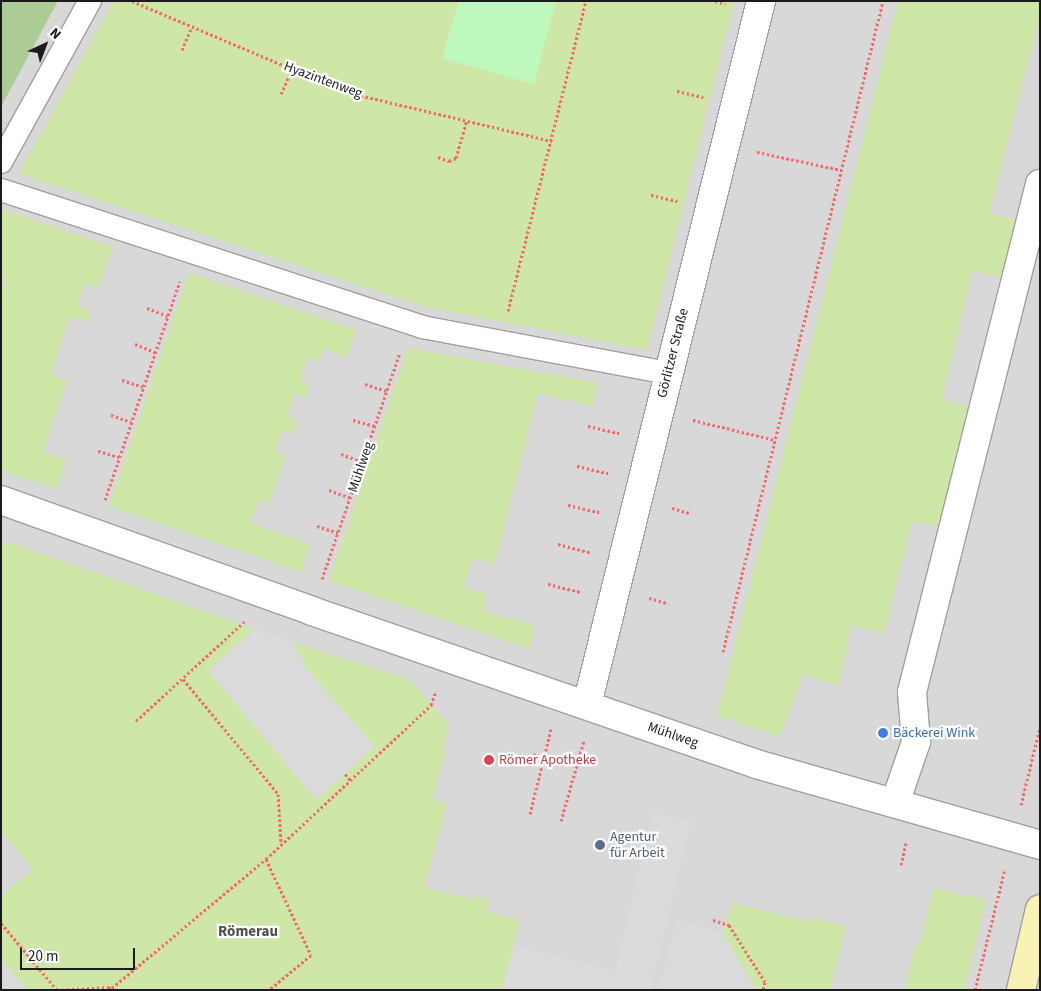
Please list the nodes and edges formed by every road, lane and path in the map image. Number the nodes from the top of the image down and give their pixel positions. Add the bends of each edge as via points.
1 (90, 1) edge
2 (132, 1) edge
3 (586, 1) edge
4 (761, 1) edge
5 (883, 1) edge
6 (192, 27) junction
7 (182, 50) dead end
8 (292, 69) junction
9 (281, 94) dead end
10 (467, 120) junction
11 (552, 141) junction
12 (725, 144) junction
13 (438, 157) dead end
14 (1, 162) edge
15 (841, 170) junction
16 (1040, 184) edge
17 (1, 190) edge
18 (189, 252) junction
19 (147, 308) dead end
20 (168, 316) junction
21 (410, 324) junction
22 (500, 342) junction
23 (135, 344) dead end
24 (156, 352) junction
25 (668, 373) junction
26 (122, 380) dead end
27 (365, 384) dead end
28 (143, 387) junction
29 (387, 391) junction
30 (658, 412) junction
31 (110, 415) dead end
32 (353, 420) dead end
33 (132, 422) junction
34 (375, 426) junction
35 (775, 440) junction
36 (98, 451) dead end
37 (341, 454) dead end
38 (119, 458) junction
39 (362, 462) junction
40 (329, 490) dead end
41 (351, 498) junction
42 (1, 500) edge
43 (317, 526) dead end
44 (338, 533) junction
45 (93, 534) junction
46 (272, 596) junction
47 (312, 611) junction
48 (723, 652) dead end
49 (448, 657) junction
50 (183, 679) junction
51 (559, 696) junction
52 (590, 706) junction
53 (136, 721) dead end
54 (533, 754) dead end
55 (544, 757) junction
56 (344, 774) dead end
57 (350, 780) junction
58 (895, 802) junction
59 (530, 814) dead end
60 (561, 821) dead end
61 (282, 844) junction
62 (1040, 845) edge
63 (266, 859) junction
64 (1040, 909) edge
65 (713, 920) dead end
66 (1, 923) edge
67 (113, 989) edge
68 (56, 990) edge
69 (269, 990) edge
70 (763, 990) edge
71 (1021, 990) edge

1 - 14 lane
2 - 6 path, Hyazintenweg
3 - 11 path
4 - 12 street, Görlitzer Straße
5 - 15 path
6 - 7 path
6 - 8 path, Hyazintenweg
8 - 9 path
8 - 10 path, Hyazintenweg via 346,92
10 - 11 path, Hyazintenweg
10 - 13 path via 456,158 449,161
11 - 22 path
12 - 15 path
12 - 25 street, Görlitzer Straße
15 - 35 path
16 - 58 street via 912,692 916,742
17 - 18 lane
18 - 20 path
18 - 21 lane
19 - 20 path
20 - 24 path
21 - 22 lane
21 - 29 path, Mühlweg
22 - 25 lane
23 - 24 path
24 - 28 path
25 - 30 street, Görlitzer Straße
26 - 28 path
27 - 29 path
28 - 33 path
29 - 34 path, Mühlweg
30 - 35 path
30 - 52 street, Görlitzer Straße
31 - 33 path
32 - 34 path
33 - 38 path
34 - 39 path, Mühlweg
35 - 48 path
36 - 38 path
37 - 39 path
38 - 45 path
39 - 41 path, Mühlweg
40 - 41 path
41 - 44 path, Mühlweg
42 - 45 street, Mühlweg
43 - 44 path
44 - 47 path, Mühlweg
45 - 46 street, Mühlweg
46 - 47 street, Mühlweg
46 - 50 path
47 - 49 street, Mühlweg
49 - 51 street, Mühlweg
49 - 57 path via 432,705
50 - 53 path
50 - 61 path via 278,794
51 - 52 street, Mühlweg
51 - 55 path
52 - 58 street, Mühlweg via 756,764
52 - 60 path
54 - 55 path
55 - 59 path
56 - 57 path
57 - 61 path
58 - 62 street, Mühlweg
61 - 63 path
63 - 67 path
63 - 69 path via 311,955
64 - 71 main road
65 - 70 path via 729,926 765,982
66 - 68 path
67 - 68 path

